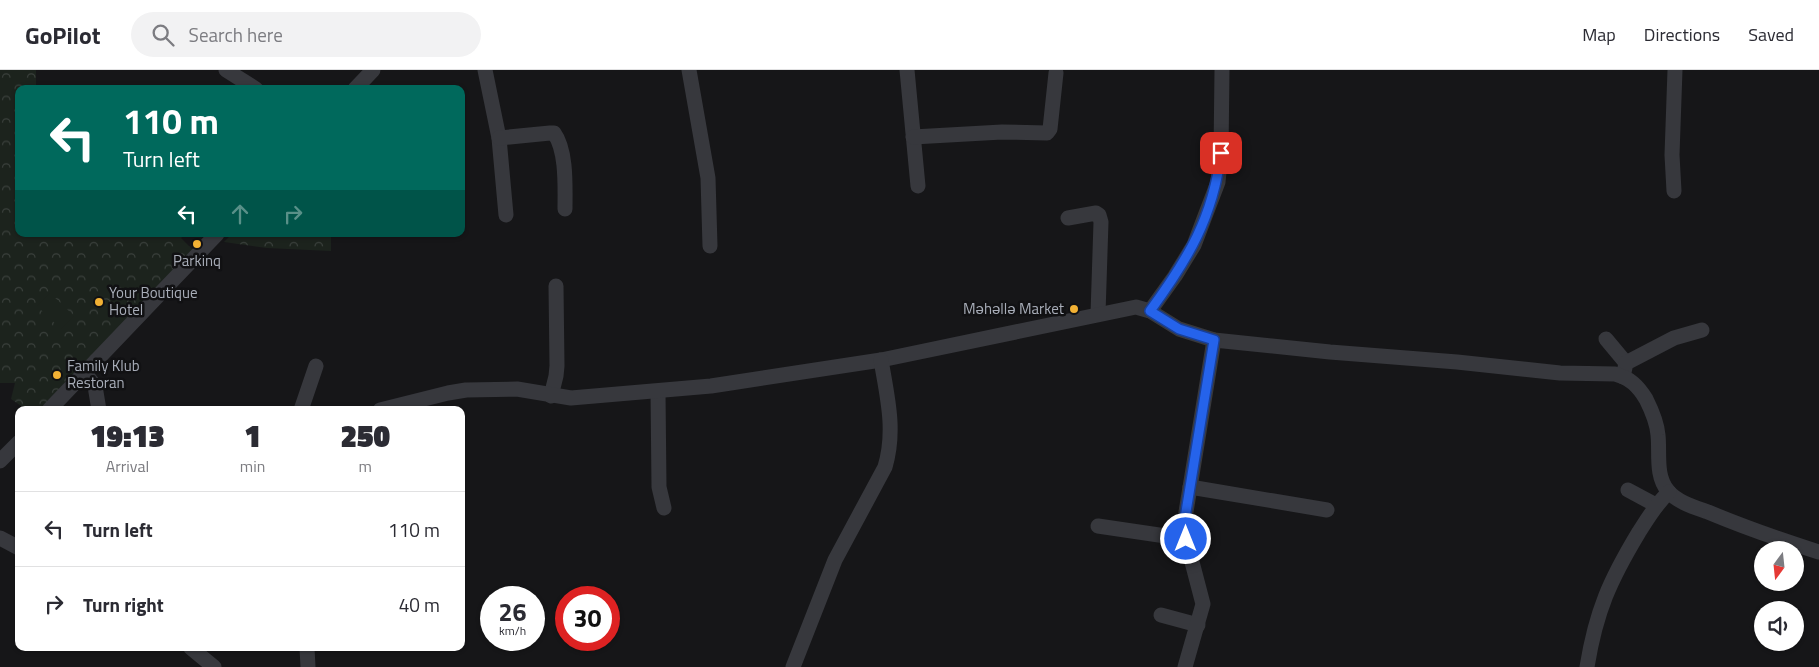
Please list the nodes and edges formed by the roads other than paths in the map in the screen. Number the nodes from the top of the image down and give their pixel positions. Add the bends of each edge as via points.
1 (226, 70) edge
2 (373, 70) edge
3 (485, 70) edge
4 (688, 70) edge
5 (907, 70) edge
6 (1222, 70) edge
7 (1675, 70) edge
8 (1056, 73) dead end
9 (250, 85) edge
10 (359, 85) edge
11 (913, 137) junction
12 (499, 138) junction
13 (918, 186) dead end
14 (1674, 191) dead end
15 (565, 209) dead end
16 (506, 215) dead end
17 (1068, 218) dead end
18 (214, 237) edge
19 (710, 246) dead end
20 (556, 286) dead end
21 (1150, 311) junction
22 (1098, 314) junction
23 (1702, 330) dead end
24 (1606, 339) dead end
25 (1214, 340) junction
26 (881, 360) junction
27 (316, 366) dead end
28 (1625, 370) junction
29 (85, 373) junction
30 (658, 392) junction
31 (551, 396) junction
32 (53, 406) edge
33 (98, 406) edge
34 (302, 406) edge
35 (397, 406) edge
36 (15, 446) edge
37 (0, 462) edge
38 (1190, 486) junction
39 (1628, 490) dead end
40 (1669, 492) junction
41 (1656, 504) junction
42 (664, 508) dead end
43 (1327, 510) dead end
44 (1098, 526) dead end
45 (0, 538) edge
46 (1186, 539) junction
47 (15, 546) edge
48 (1819, 552) edge
49 (1161, 615) dead end
50 (1198, 625) junction
51 (195, 651) edge
52 (306, 651) edge
53 (214, 667) edge
54 (308, 667) edge
55 (793, 667) edge
56 (1185, 667) edge
57 (1587, 667) edge

1 - 9 street
2 - 10 street
3 - 12 street
4 - 19 street via 708,178
5 - 11 street
6 - 21 street via 1218,182 1194,245
7 - 14 street
8 - 11 street via 1047,133
11 - 13 street
12 - 15 street via 554,134 561,150
12 - 16 street
17 - 22 street via 1096,212 1099,215
18 - 29 street
20 - 31 street via 557,366
21 - 22 street via 1136,307
21 - 25 street via 1179,329
22 - 26 street
23 - 28 street via 1674,338
24 - 28 street
25 - 28 street via 1560,373 1614,374
25 - 38 street
26 - 30 street
26 - 55 street via 889,410 890,451 885,467 835,560
27 - 34 street
28 - 40 street via 1641,391 1654,417 1661,477
29 - 32 street
29 - 33 street via 95,386
30 - 31 street via 586,398
30 - 42 street via 659,488
31 - 35 street via 517,389 466,390
36 - 37 street
38 - 43 street
38 - 46 street via 1185,518
39 - 41 street
40 - 41 street
40 - 48 street via 1725,519
41 - 57 street via 1606,592
44 - 46 street
45 - 47 street
46 - 50 street via 1202,595
49 - 50 street
50 - 56 street
51 - 53 street
52 - 54 street

